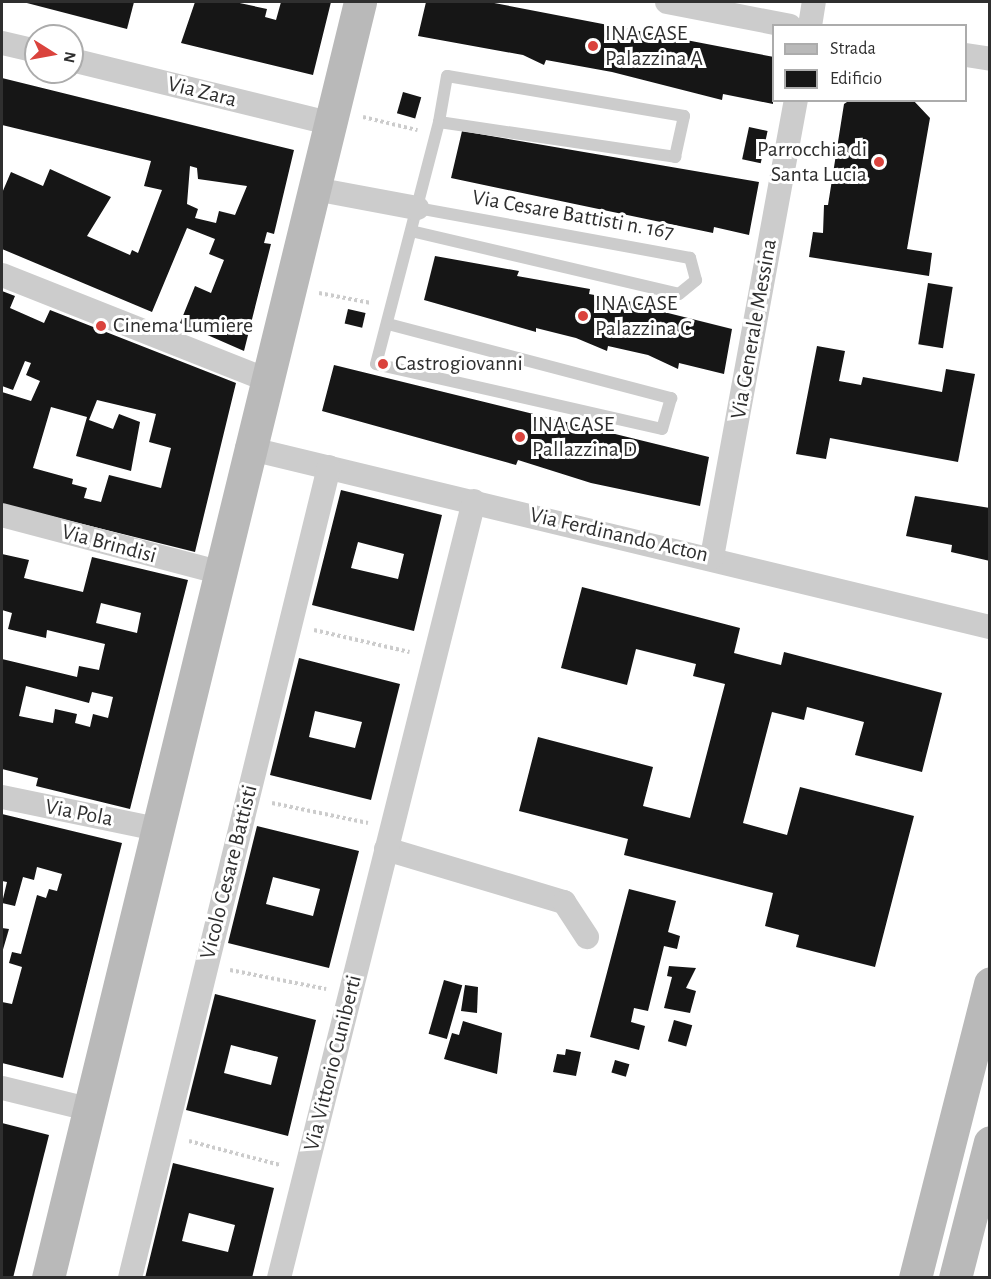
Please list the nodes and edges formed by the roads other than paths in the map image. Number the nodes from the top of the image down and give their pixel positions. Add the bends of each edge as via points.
1 (360, 2) edge
2 (814, 2) edge
3 (680, 3) edge
4 (780, 24) edge
5 (810, 24) edge
6 (2, 42) edge
7 (24, 48) edge
8 (967, 55) edge
9 (990, 59) edge
10 (84, 63) edge
11 (796, 102) edge
12 (333, 117) junction
13 (439, 122) junction
14 (315, 189) junction
15 (414, 220) junction
16 (2, 275) edge
17 (388, 324) junction
18 (265, 379) junction
19 (247, 448) junction
20 (329, 467) junction
21 (474, 501) junction
22 (2, 515) edge
23 (712, 557) junction
24 (217, 572) junction
25 (990, 627) edge
26 (2, 797) edge
27 (157, 829) junction
28 (389, 838) junction
29 (587, 937) dead end
30 (990, 983) edge
31 (2, 1088) edge
32 (88, 1108) junction
33 (990, 1142) edge
34 (48, 1278) edge
35 (130, 1278) edge
36 (279, 1278) edge
37 (915, 1278) edge
38 (955, 1278) edge

1 - 12 main road
2 - 5 street
3 - 4 street
6 - 7 street
8 - 9 street
10 - 12 street, Via Zara
11 - 23 street, Via Generale Messina
12 - 14 main road
13 - 13 lane via 675,158 684,116 447,76
13 - 15 lane
14 - 15 street
14 - 18 main road
15 - 15 lane, Via Cesare Battisti n. 167 via 679,294 696,280 690,258
15 - 17 lane
16 - 18 street
17 - 17 lane via 670,398 662,429 376,364
18 - 19 main road
19 - 20 street, Via Ferdinando Acton
19 - 24 main road
20 - 21 street, Via Ferdinando Acton
20 - 35 street, Vicolo Cesare Battisti
21 - 23 street, Via Ferdinando Acton
21 - 28 street, Via Vittorio Cuniberti
22 - 24 street, Via Brindisi
23 - 25 street, Via Ferdinando Acton
24 - 27 main road
26 - 27 street, Via Pola
27 - 32 main road
28 - 29 street via 564,902
28 - 36 street, Via Vittorio Cuniberti
30 - 37 main road
31 - 32 street
32 - 34 main road
33 - 38 main road

